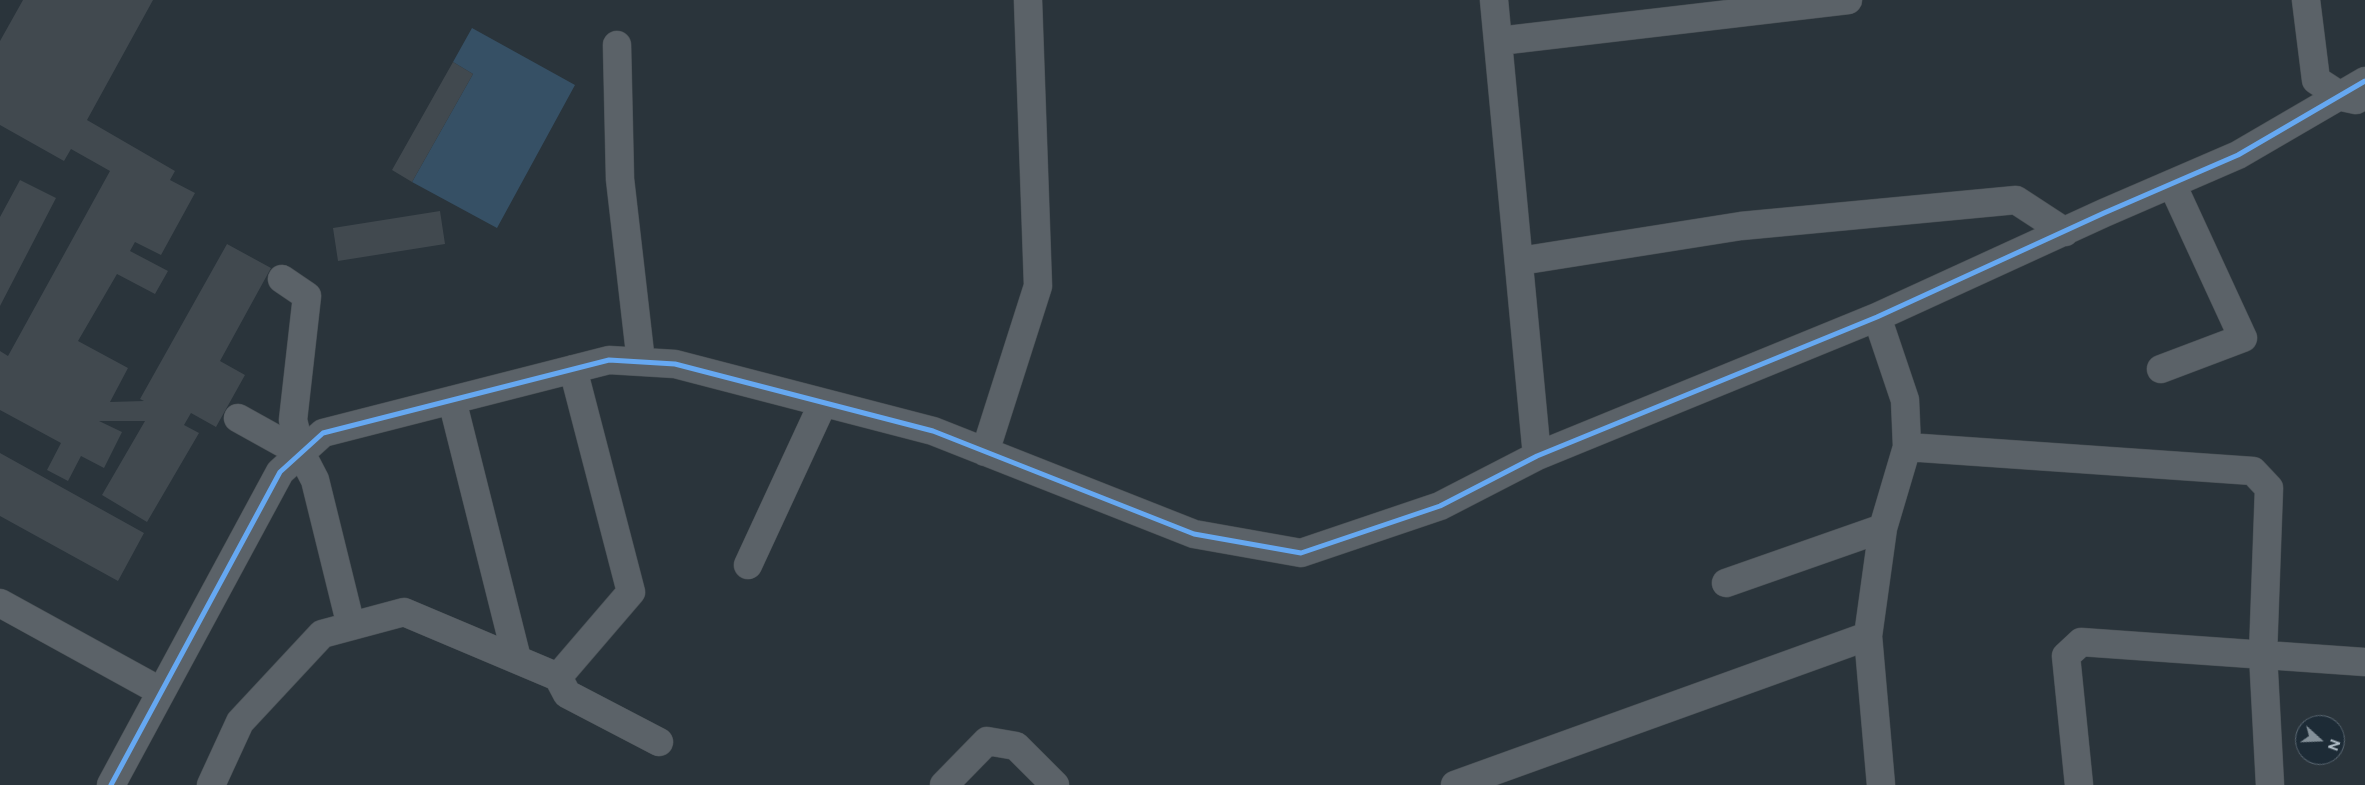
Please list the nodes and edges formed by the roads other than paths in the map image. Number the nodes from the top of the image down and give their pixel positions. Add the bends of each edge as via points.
1 (1028, 0) edge
2 (1494, 0) edge
3 (1848, 0) edge
4 (2306, 0) edge
5 (1499, 41) junction
6 (618, 45) dead end
7 (2365, 81) edge
8 (2353, 100) edge
9 (2172, 184) junction
10 (2065, 232) junction
11 (1520, 261) junction
12 (282, 279) dead end
13 (1877, 317) junction
14 (641, 362) junction
15 (573, 369) junction
16 (2161, 369) dead end
17 (452, 400) junction
18 (824, 403) junction
19 (238, 418) dead end
20 (1907, 447) junction
21 (985, 452) junction
22 (301, 453) junction
23 (1537, 456) junction
24 (1883, 528) junction
25 (748, 566) dead end
26 (1726, 583) dead end
27 (0, 603) edge
28 (351, 626) junction
29 (1868, 636) junction
30 (2262, 654) junction
31 (516, 659) junction
32 (2365, 662) edge
33 (558, 677) junction
34 (160, 691) junction
35 (658, 742) dead end
36 (116, 783) edge
37 (211, 785) edge
38 (944, 785) edge
39 (1055, 785) edge
40 (1455, 785) edge
41 (1881, 785) edge
42 (2079, 785) edge
43 (2270, 785) edge

1 - 21 street via 1038,286
2 - 5 street
3 - 5 street
4 - 8 street via 2316,80
5 - 11 street
6 - 14 street via 620,179
7 - 8 street
8 - 9 street
9 - 10 street
9 - 16 street via 2243,338
10 - 11 street via 2016,200 1741,226
10 - 13 street
11 - 23 street
12 - 22 street via 307,296 293,420
13 - 20 street via 1905,400
13 - 23 street
14 - 15 street via 609,360
14 - 18 street via 675,364
15 - 17 street
15 - 33 street via 631,592
17 - 22 street via 323,433
17 - 31 street
18 - 21 street via 933,431
18 - 25 street
19 - 22 street
20 - 24 street
20 - 30 street via 2253,472 2269,488
21 - 23 street via 1194,534 1301,553 1440,506
22 - 28 street via 315,480
22 - 34 street via 280,472
24 - 26 street
24 - 29 street
27 - 34 street
28 - 31 street via 404,612
28 - 37 street via 322,634 240,722
29 - 40 street
29 - 41 street
30 - 32 street
30 - 42 street via 2081,642 2066,656
30 - 43 street
31 - 33 street
33 - 35 street via 567,694
34 - 36 street
38 - 39 street via 987,741 1016,746

